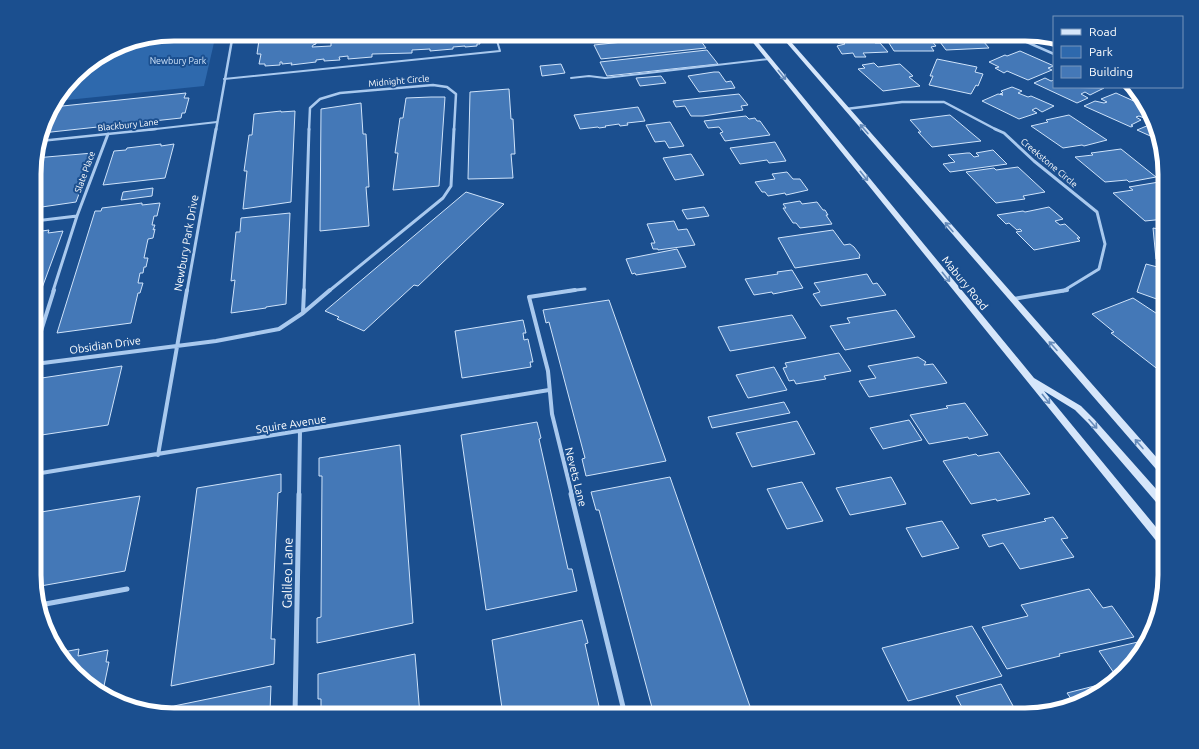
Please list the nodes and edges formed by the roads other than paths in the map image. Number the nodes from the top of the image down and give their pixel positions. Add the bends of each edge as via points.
1 (232, 41) edge
2 (497, 41) edge
3 (754, 41) edge
4 (787, 41) edge
5 (1024, 41) edge
6 (1053, 54) edge
7 (769, 59) junction
8 (571, 78) dead end
9 (224, 79) junction
10 (846, 109) junction
11 (217, 122) junction
12 (108, 134) junction
13 (46, 140) edge
14 (77, 216) junction
15 (41, 220) edge
16 (585, 289) dead end
17 (1013, 299) junction
18 (303, 313) junction
19 (41, 331) edge
20 (177, 345) junction
21 (41, 363) edge
22 (1028, 377) junction
23 (549, 390) junction
24 (300, 431) junction
25 (158, 455) junction
26 (1158, 465) edge
27 (41, 473) edge
28 (1158, 498) edge
29 (1158, 536) edge
30 (127, 590) dead end
31 (45, 604) edge
32 (295, 708) edge
33 (623, 708) edge

1 - 9 street, Newbury Park Drive
2 - 9 lane via 500,51
3 - 7 main road, Mabury Road
4 - 10 main road
5 - 6 street
7 - 8 lane via 605,78
7 -> 22 main road, Mabury Road
9 - 11 street, Newbury Park Drive
17 -> 10 main road
10 - 17 street, Creekstone Circle via 902,102 944,102 1004,133 1097,212 1105,244 1099,269 1066,291
11 - 12 lane, Blackbury Lane
11 - 20 street, Newbury Park Drive
12 - 13 lane, Blackbury Lane
12 - 14 street, Slate Place
14 - 15 street
14 - 19 street, Slate Place
16 - 23 street, Nevets Lane via 529,297 548,371
26 -> 17 main road
18 - 18 street, Midnight Circle via 443,198 451,186 456,94 447,87 433,85 340,93 320,100 310,108
18 - 20 street, Midnight Circle via 278,329 216,341
20 - 21 street, Obsidian Drive
20 - 25 street, Newbury Park Drive
22 -> 28 main road via 1078,408
22 -> 29 main road, Mabury Road
23 - 24 street, Squire Avenue
23 - 33 street, Nevets Lane via 552,414
24 - 25 street, Squire Avenue
24 - 32 street, Galileo Lane
25 - 27 street, Squire Avenue
30 - 31 street

